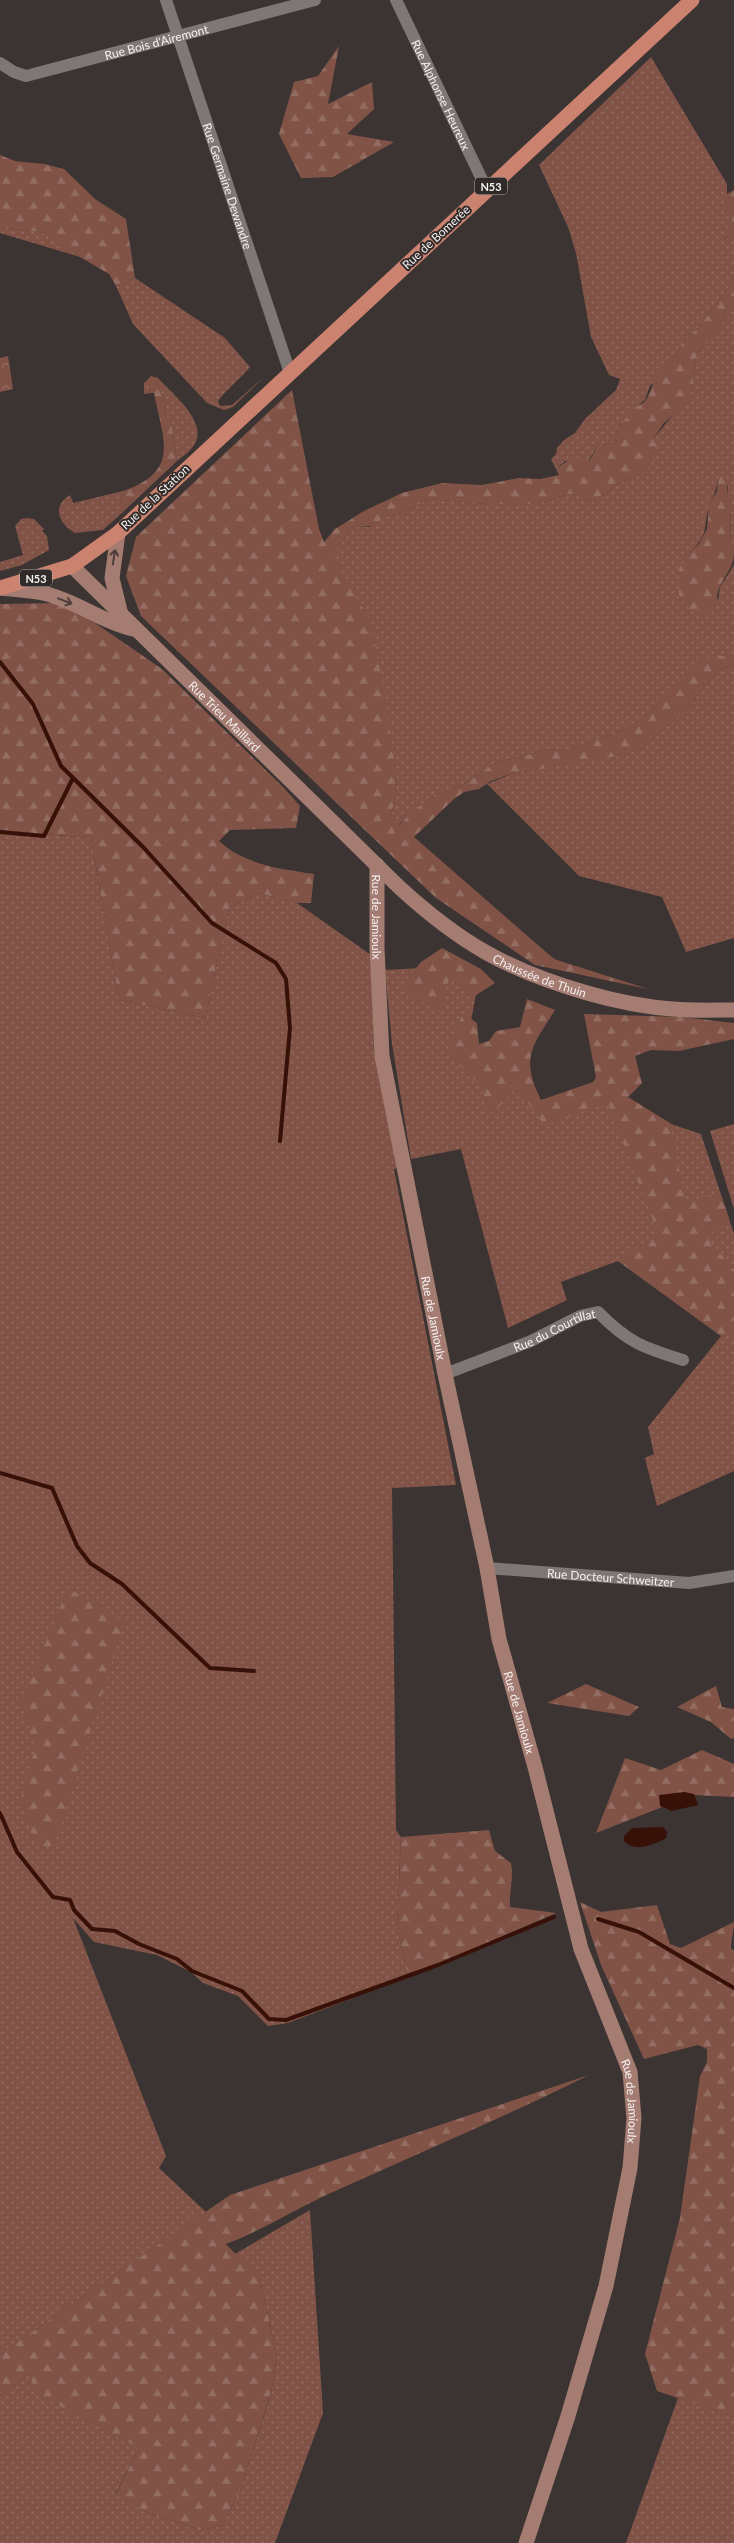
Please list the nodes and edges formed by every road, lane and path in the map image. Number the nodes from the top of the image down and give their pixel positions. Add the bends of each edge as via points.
1 (166, 0) edge
2 (315, 0) edge
3 (396, 0) edge
4 (692, 0) edge
5 (176, 36) junction
6 (0, 63) edge
7 (487, 190) junction
8 (290, 373) junction
9 (118, 533) junction
10 (72, 566) junction
11 (0, 588) edge
12 (122, 616) junction
13 (136, 630) junction
14 (377, 865) junction
15 (734, 1010) edge
16 (683, 1360) dead end
17 (445, 1374) junction
18 (487, 1568) junction
19 (734, 1576) edge
20 (526, 2543) edge

1 - 5 street, Rue Germaine Dewandre
2 - 5 street, Rue Bois d'Airemont
3 - 7 street, Rue Alphonse Heureux
4 - 7 main road, Rue de Bomerée / N53
5 - 6 street, Rue Bois d'Airemont via 26,76
5 - 8 street, Rue Germaine Dewandre
7 - 8 main road, Rue de Bomerée / N53
8 - 9 main road, Rue de la Station / N53
9 - 10 main road, Rue de la Station / N53
12 -> 9 street via 112,578
10 - 11 main road, Rue de la Station / N53
10 - 12 street, Rue Trieu Maillard
11 -> 13 street via 47,594
12 - 13 street, Rue Trieu Maillard
13 - 14 street, Rue Trieu Maillard
14 - 15 street, Chaussée de Thuin via 430,915 474,946 542,980 624,1003 673,1010
14 - 17 street, Rue de Jamioulx via 382,1056
16 - 17 street, Rue du Courtillat via 632,1341 616,1331 598,1312 580,1316 531,1341
17 - 18 street, Rue de Jamioulx
18 - 19 street, Rue Docteur Schweitzer via 689,1583
18 - 20 street, Rue de Jamioulx via 499,1639 581,1949 630,2072 634,2118 630,2168 606,2286

